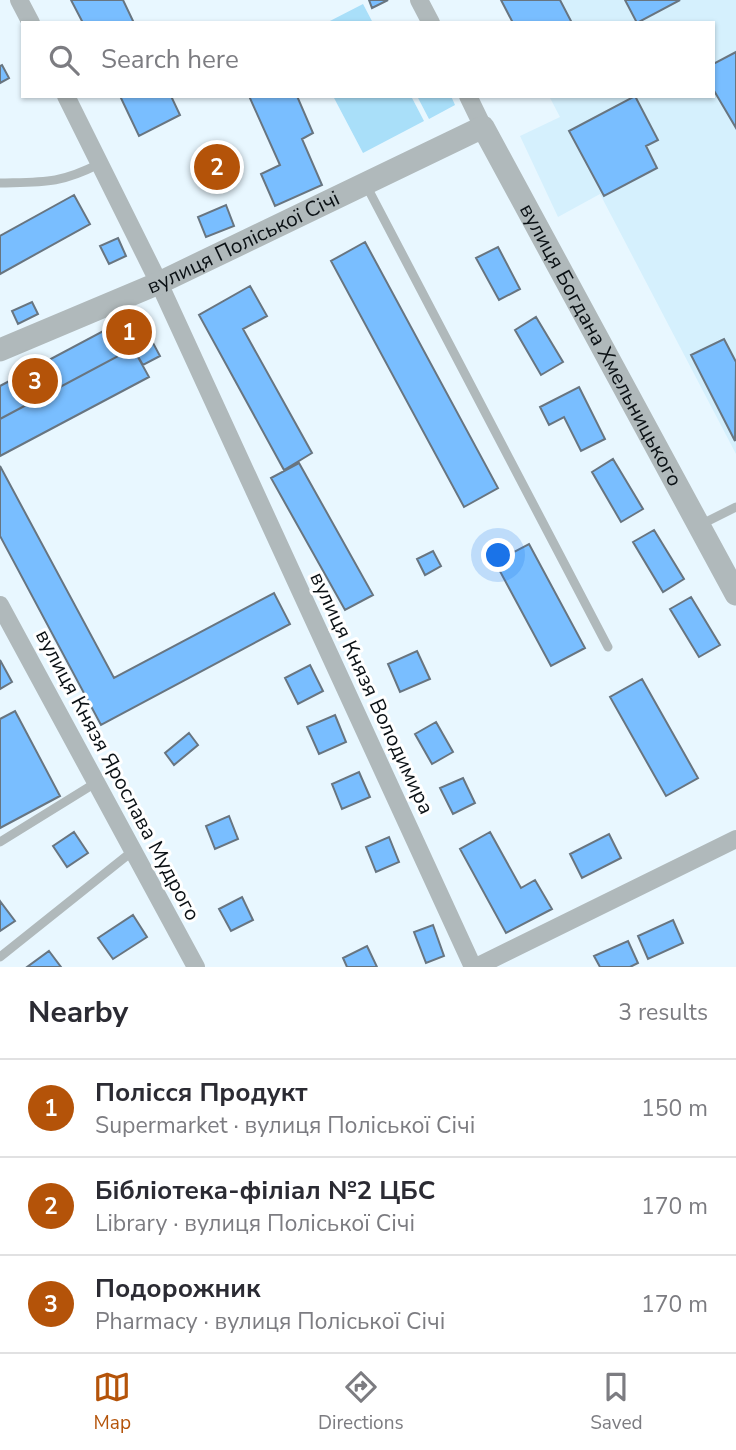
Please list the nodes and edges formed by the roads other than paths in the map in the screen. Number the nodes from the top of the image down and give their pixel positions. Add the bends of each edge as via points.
1 (19, 0) edge
2 (419, 0) edge
3 (30, 21) edge
4 (430, 21) edge
5 (67, 98) edge
6 (469, 98) edge
7 (483, 127) junction
8 (99, 164) junction
9 (0, 183) edge
10 (365, 183) junction
11 (159, 283) junction
12 (0, 350) edge
13 (736, 507) edge
14 (698, 526) junction
15 (736, 594) edge
16 (0, 605) edge
17 (608, 647) dead end
18 (97, 782) junction
19 (736, 839) edge
20 (0, 842) edge
21 (134, 850) junction
22 (0, 957) edge
23 (196, 967) edge
24 (475, 967) edge

1 - 3 street
2 - 4 street
5 - 8 street, вулиця Князя Володимира
6 - 7 street, вулиця Богдана Хмельницького
7 - 10 street, вулиця Поліської Січі
7 - 14 street, вулиця Богдана Хмельницького
8 - 9 lane via 51,182
8 - 11 street, вулиця Князя Володимира
10 - 11 street, вулиця Поліської Січі
10 - 17 lane
11 - 12 street, вулиця Поліської Січі
11 - 24 street, вулиця Князя Володимира
13 - 14 lane
14 - 15 street, вулиця Богдана Хмельницького
16 - 18 street, вулиця Князя Ярослава Мудрого
18 - 20 lane
18 - 21 street, вулиця Князя Ярослава Мудрого
19 - 24 street
21 - 22 lane
21 - 23 street, вулиця Князя Ярослава Мудрого

